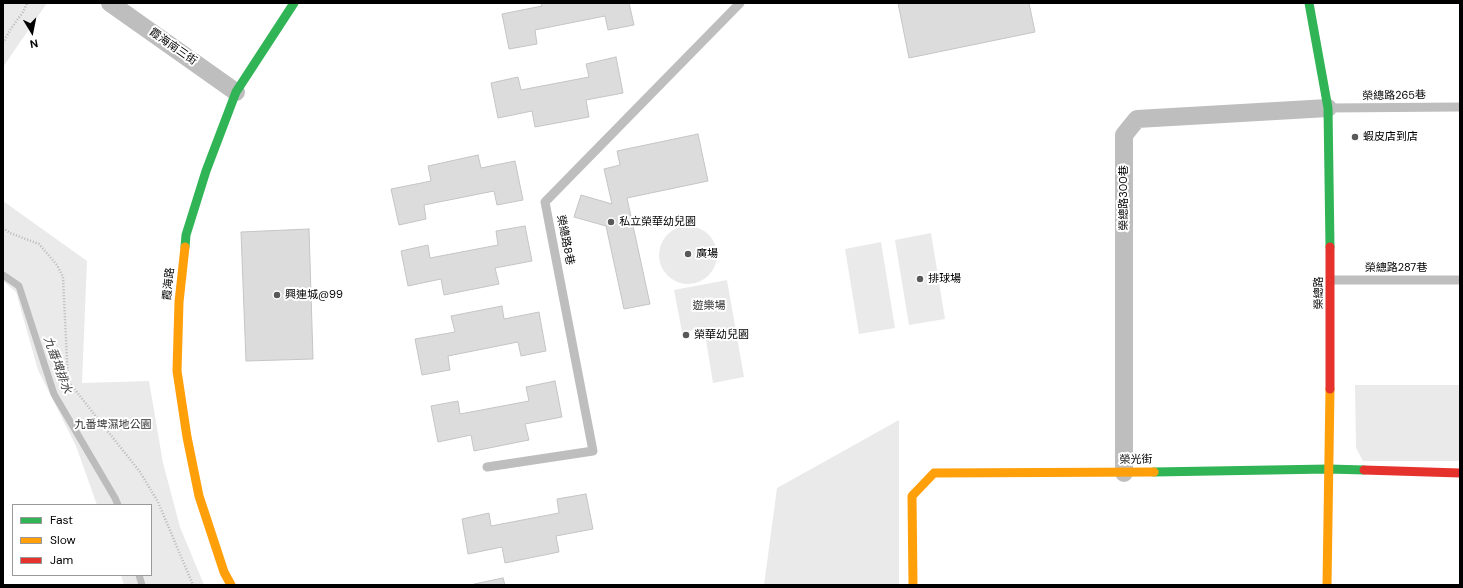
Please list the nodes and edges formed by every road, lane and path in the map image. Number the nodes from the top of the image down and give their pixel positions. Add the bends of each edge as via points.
1 (27, 3) edge
2 (110, 3) edge
3 (294, 3) edge
4 (740, 3) edge
5 (1309, 3) edge
6 (3, 43) edge
7 (236, 92) junction
8 (1460, 107) edge
9 (1328, 108) junction
10 (3, 228) edge
11 (1331, 280) junction
12 (1460, 280) edge
13 (487, 467) dead end
14 (1328, 469) junction
15 (1124, 473) junction
16 (1460, 474) edge
17 (193, 585) edge
18 (231, 585) edge
19 (913, 585) edge
20 (1327, 585) edge

1 - 6 path
2 - 7 street, 霞海南三街
3 - 7 street, 霞海路
4 - 13 lane, 榮總路8巷 via 545,202 593,451
5 - 9 street, 榮總路
7 - 18 street, 霞海路 via 206,171 186,235 179,302 177,371 199,496 224,572
8 - 9 lane, 榮總路265巷
9 - 11 street, 榮總路
9 - 15 street, 榮總路300巷 via 1137,119 1124,135
10 - 17 path via 39,244 63,278 68,381 140,472 158,502
11 - 12 lane, 榮總路287巷
11 - 14 street, 榮總路
14 - 15 street, 榮光街
14 - 16 street, 榮光街
14 - 20 street, 榮總路
15 - 19 street, 榮光街 via 934,473 912,496

